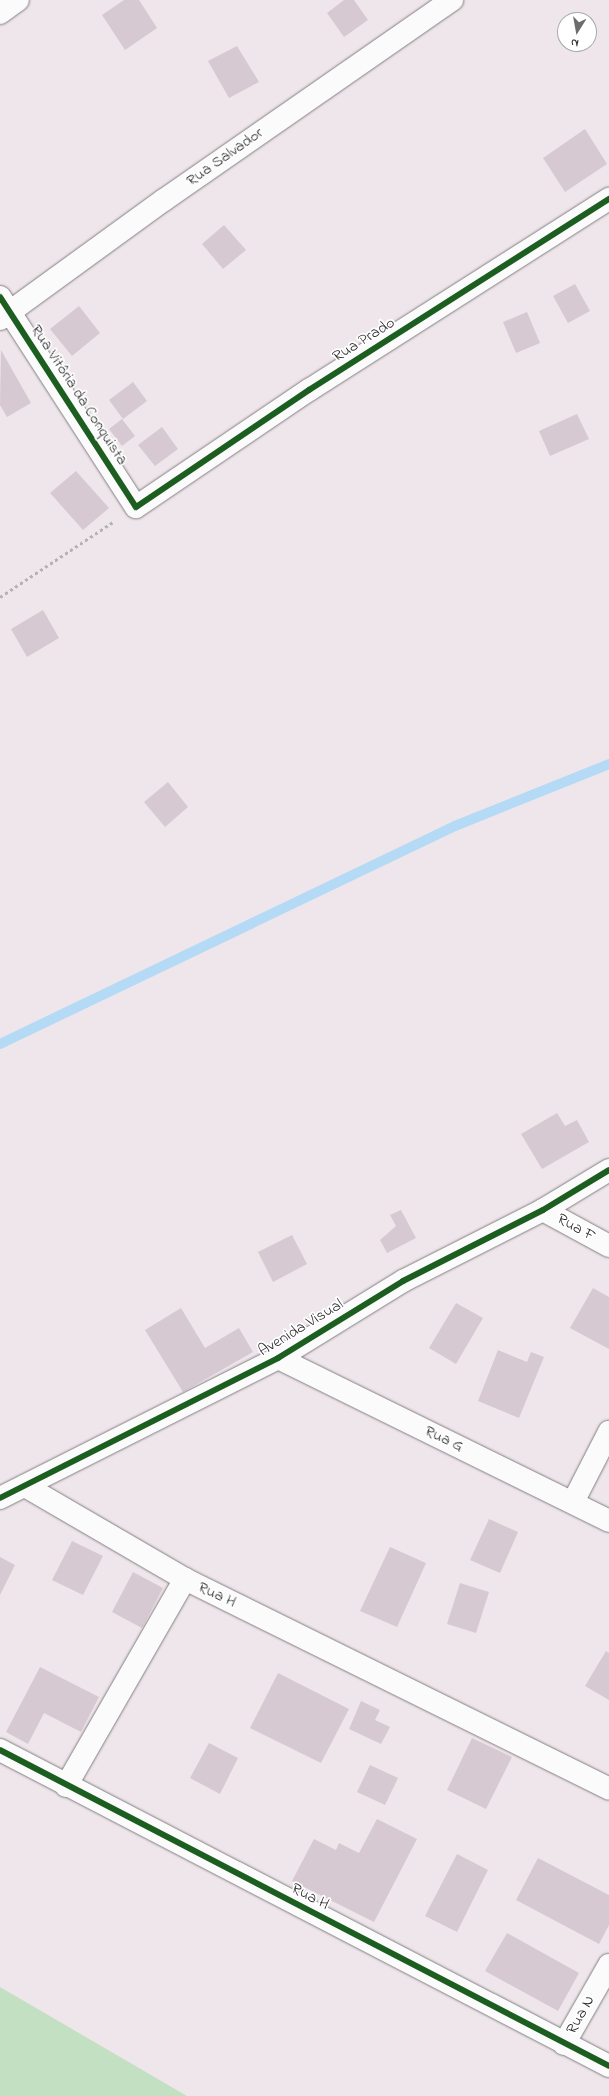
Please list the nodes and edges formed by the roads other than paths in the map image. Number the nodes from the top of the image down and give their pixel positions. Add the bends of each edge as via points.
1 (18, 0) edge
2 (452, 0) edge
3 (0, 13) edge
4 (609, 199) edge
5 (3, 310) edge
6 (136, 507) joint
7 (609, 1170) edge
8 (543, 1210) junction
9 (609, 1246) edge
10 (278, 1358) junction
11 (609, 1432) edge
12 (25, 1486) junction
13 (0, 1498) edge
14 (573, 1502) junction
15 (609, 1521) edge
16 (185, 1579) junction
17 (0, 1750) edge
18 (66, 1786) junction
19 (609, 1789) edge
20 (609, 1965) edge
21 (564, 2044) junction
22 (609, 2066) edge

1 - 3 street
2 - 5 street, Rua Salvador
4 - 6 street, Rua Prado via 309,390
5 - 6 street, Rua Vitôria da Conquista
7 - 8 street, Avenida Visual
8 - 9 street, Rua F
8 - 10 street, Avenida Visual via 403,1281
10 - 12 street, Avenida Visual
10 - 14 street, Rua G
11 - 14 street
12 - 13 street, Avenida Visual
12 - 16 street, Rua H
14 - 15 street, Rua G
16 - 18 street
16 - 19 street, Rua H
17 - 18 street, Rua H
18 - 21 street, Rua H
20 - 21 street, Rua N
21 - 22 street, Rua H

